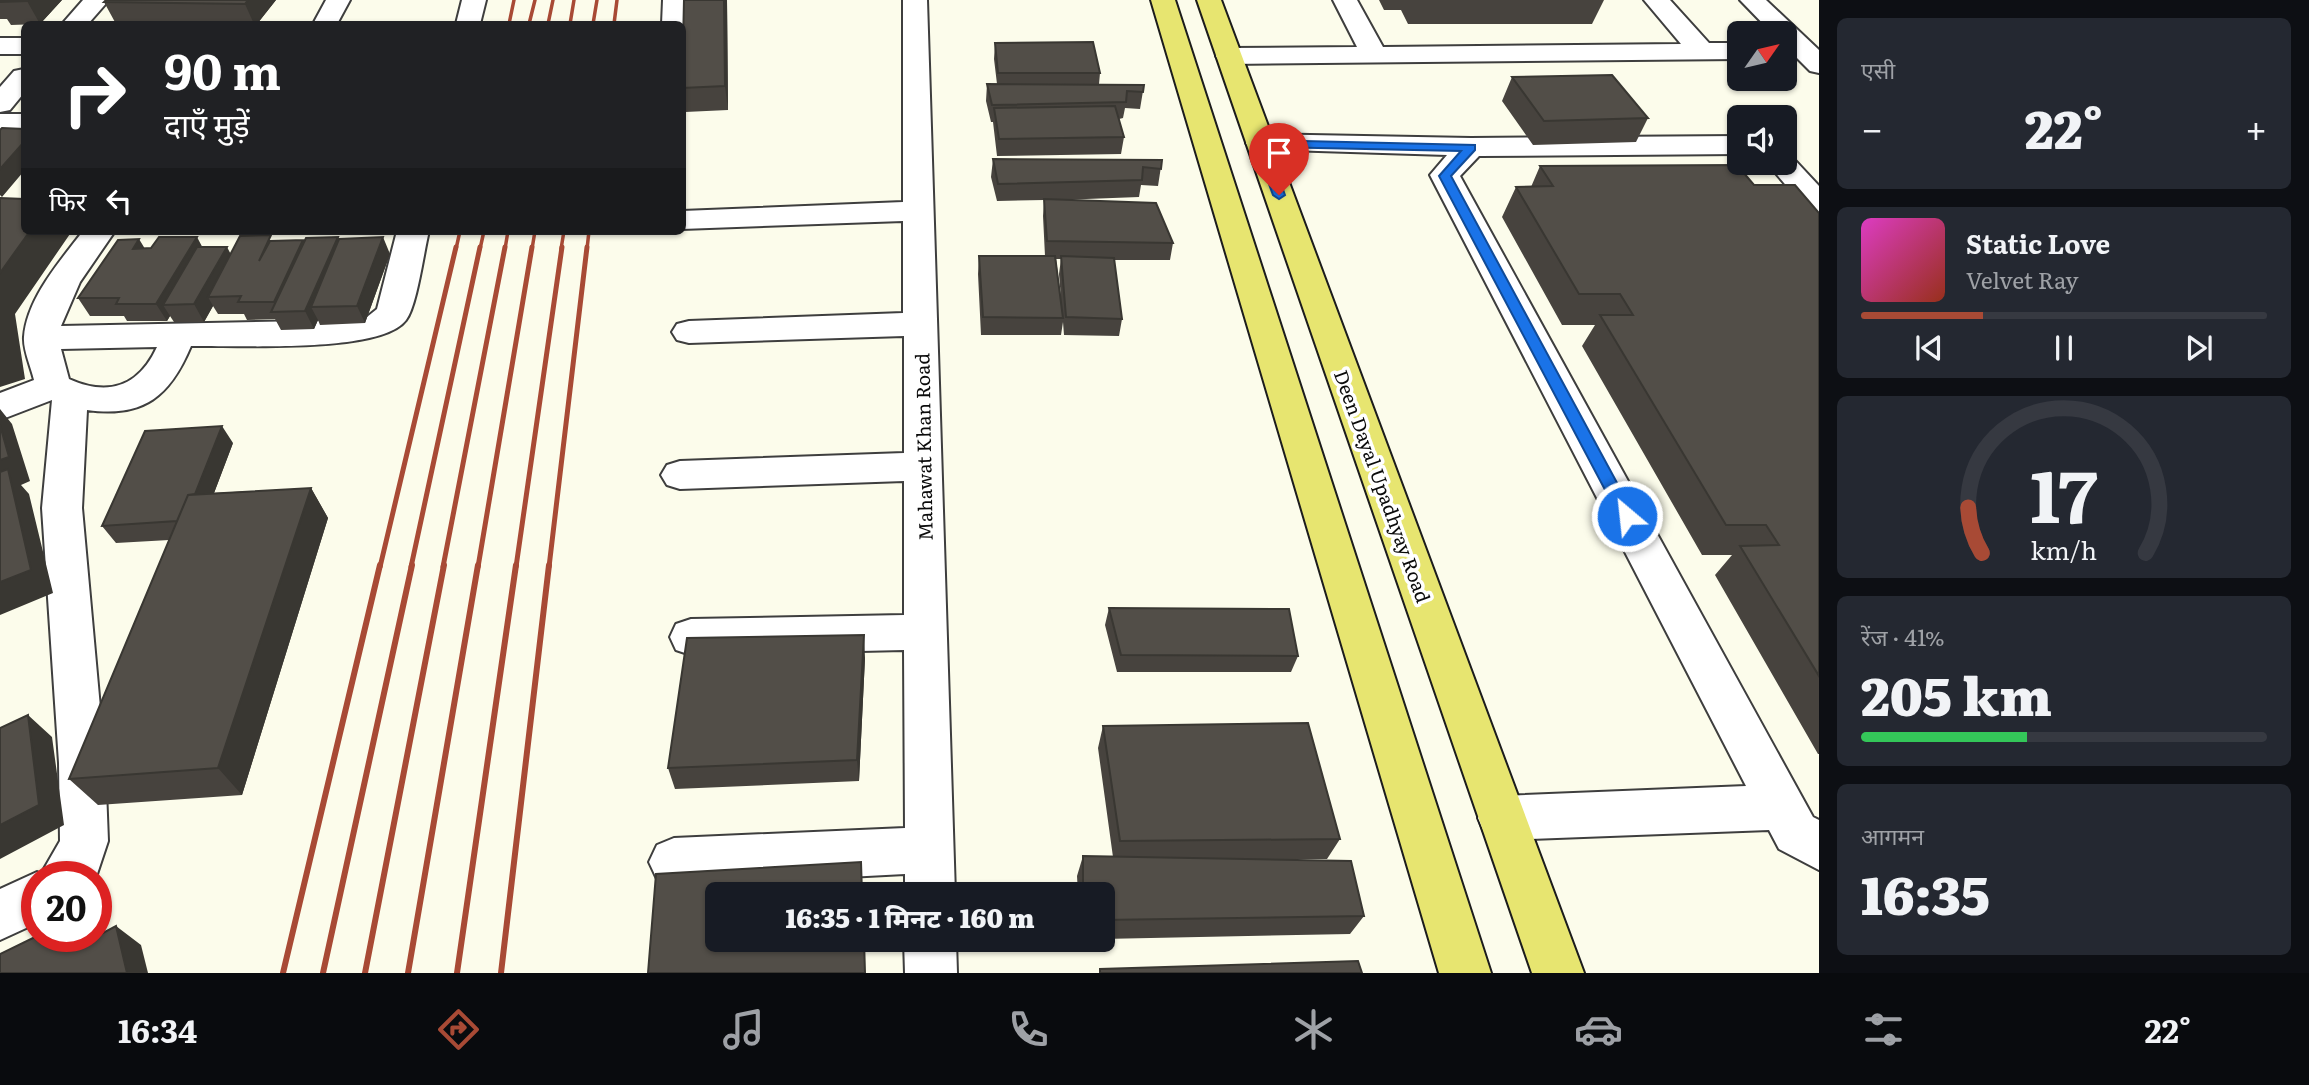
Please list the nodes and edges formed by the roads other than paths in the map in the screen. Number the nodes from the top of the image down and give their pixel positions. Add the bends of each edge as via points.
1 (97, 0) edge
2 (338, 0) edge
3 (474, 0) edge
4 (675, 0) edge
5 (915, 0) edge
6 (1163, 0) edge
7 (1209, 0) edge
8 (1345, 0) edge
9 (1656, 0) edge
10 (1752, 0) edge
11 (77, 21) edge
12 (327, 21) edge
13 (469, 21) edge
14 (674, 21) edge
15 (0, 46) edge
16 (21, 46) edge
17 (1727, 51) edge
18 (1702, 52) junction
19 (1374, 55) junction
20 (1802, 55) edge
21 (1229, 56) junction
22 (21, 80) edge
23 (0, 104) edge
24 (0, 122) edge
25 (21, 122) edge
26 (1260, 143) junction
27 (1727, 145) edge
28 (1471, 147) junction
29 (1793, 175) edge
30 (1819, 205) edge
31 (919, 211) junction
32 (686, 220) edge
33 (96, 235) edge
34 (411, 235) edge
35 (920, 324) junction
36 (689, 332) dead end
37 (180, 334) junction
38 (41, 338) junction
39 (61, 390) junction
40 (0, 407) edge
41 (923, 466) junction
42 (680, 475) dead end
43 (926, 632) junction
44 (691, 637) edge
45 (1782, 807) junction
46 (1502, 818) junction
47 (1819, 847) edge
48 (77, 861) edge
49 (674, 862) dead end
50 (929, 872) edge
51 (21, 905) edge
52 (0, 915) edge
53 (930, 952) edge
54 (931, 973) edge
55 (1465, 973) edge
56 (1558, 973) edge

1 - 11 street
2 - 12 street
3 - 13 street
4 - 14 street
5 - 31 street, Mahawat Khan Road
6 - 55 main road
7 - 21 main road, Deen Dayal Upadhyay Road
8 - 19 street
9 - 18 street
10 - 20 street
15 - 16 street
17 - 18 street
18 - 19 street
19 - 21 street
21 - 26 main road, Deen Dayal Upadhyay Road
22 - 23 street
24 - 25 street
26 - 28 street
26 - 46 main road, Deen Dayal Upadhyay Road
27 - 28 street
28 - 45 street via 1445,176
29 - 30 street
31 - 32 street
31 - 35 street, Mahawat Khan Road
33 - 38 street via 56,290
34 - 37 street via 393,314 379,325 356,331
35 - 36 street
35 - 41 street, Mahawat Khan Road
37 - 38 street
37 - 39 street via 154,382 142,391 123,398
38 - 39 street
39 - 40 street
39 - 48 street via 62,508 82,763 84,841
41 - 42 street
41 - 43 street, Mahawat Khan Road
43 - 44 street
43 - 50 street, Mahawat Khan Road
45 - 46 street
45 - 47 street via 1796,833
46 - 56 main road, Deen Dayal Upadhyay Road
49 - 50 street
51 - 52 street
53 - 54 street

